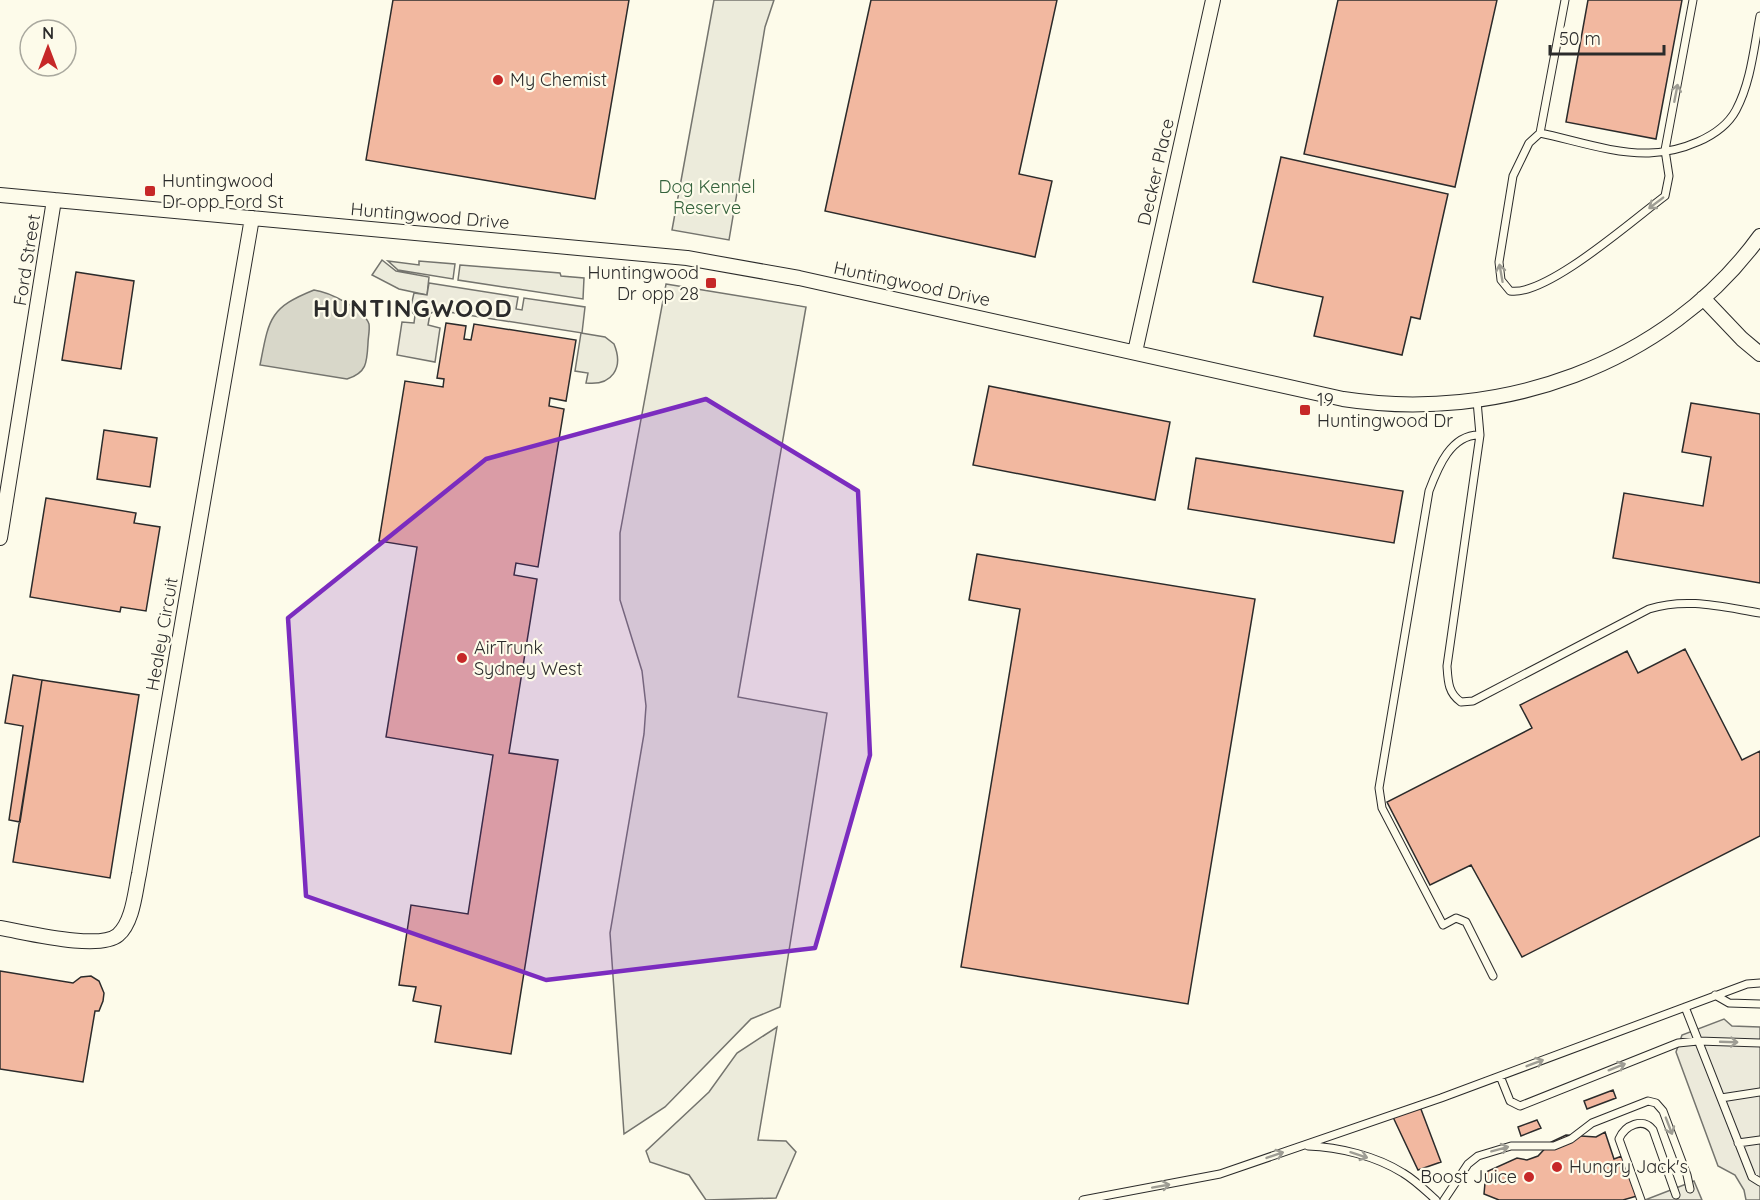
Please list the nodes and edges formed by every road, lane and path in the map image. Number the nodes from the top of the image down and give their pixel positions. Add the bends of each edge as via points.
1 (1213, 0) edge
2 (1565, 0) edge
3 (1693, 0) edge
4 (1760, 16) edge
5 (1540, 133) junction
6 (1665, 150) junction
7 (0, 195) edge
8 (54, 200) junction
9 (252, 218) junction
10 (1760, 236) edge
11 (1703, 298) junction
12 (1135, 352) junction
13 (1760, 354) edge
14 (1477, 401) junction
15 (1480, 435) junction
16 (0, 538) edge
17 (1760, 613) edge
18 (0, 928) edge
19 (1493, 976) dead end
20 (1760, 983) edge
21 (1715, 995) junction
22 (1760, 1004) edge
23 (1684, 1007) junction
24 (1698, 1041) junction
25 (1760, 1043) edge
26 (1500, 1076) junction
27 (1760, 1092) edge
28 (1720, 1098) junction
29 (1760, 1140) edge
30 (1738, 1143) junction
31 (1302, 1145) junction
32 (1760, 1182) edge
33 (1690, 1189) dead end
34 (1676, 1195) dead end
35 (1083, 1200) edge
36 (1436, 1200) edge
37 (1444, 1200) edge
38 (1641, 1200) edge

1 - 12 street, Decker Place
2 - 5 lane
6 -> 3 lane
4 - 6 lane via 1748,78 1736,111 1707,137
5 - 6 lane via 1625,150
6 -> 5 lane via 1669,176 1665,196 1580,261 1540,285 1510,291 1501,280 1499,262 1513,176 1529,143
7 - 8 street, Huntingwood Drive
8 - 9 street, Huntingwood Drive
8 - 16 street, Ford Street
9 - 12 street, Huntingwood Drive via 687,258 799,278
9 - 18 street, Healey Circuit via 139,874 127,922 119,935 106,941
10 - 11 street, Huntingwood Drive
11 - 13 street
11 - 14 street, Huntingwood Drive via 1661,329 1595,368 1545,386
12 - 14 street, Huntingwood Drive via 1374,403 1435,406
14 - 15 lane
15 - 17 lane via 1448,666 1448,684 1461,702 1473,701 1658,606 1700,603
15 - 19 lane via 1455,444 1437,470 1429,491 1379,788 1382,808 1443,925 1456,918 1466,922
20 - 21 lane
21 - 22 lane via 1729,1003
21 - 23 lane
23 - 24 lane
26 -> 23 lane
24 -> 25 lane
26 -> 24 lane via 1510,1101 1520,1106 1678,1043
24 - 28 lane
26 - 31 lane
27 - 28 lane
28 - 30 lane
29 - 30 lane
30 - 32 lane via 1752,1177
35 -> 31 lane via 1220,1174
31 -> 36 lane via 1326,1146 1383,1163 1404,1173
37 -> 33 lane via 1468,1164 1478,1156 1510,1146 1554,1146 1593,1123 1648,1101 1656,1102 1663,1111
34 - 38 lane via 1653,1130 1642,1123 1627,1128 1619,1138

